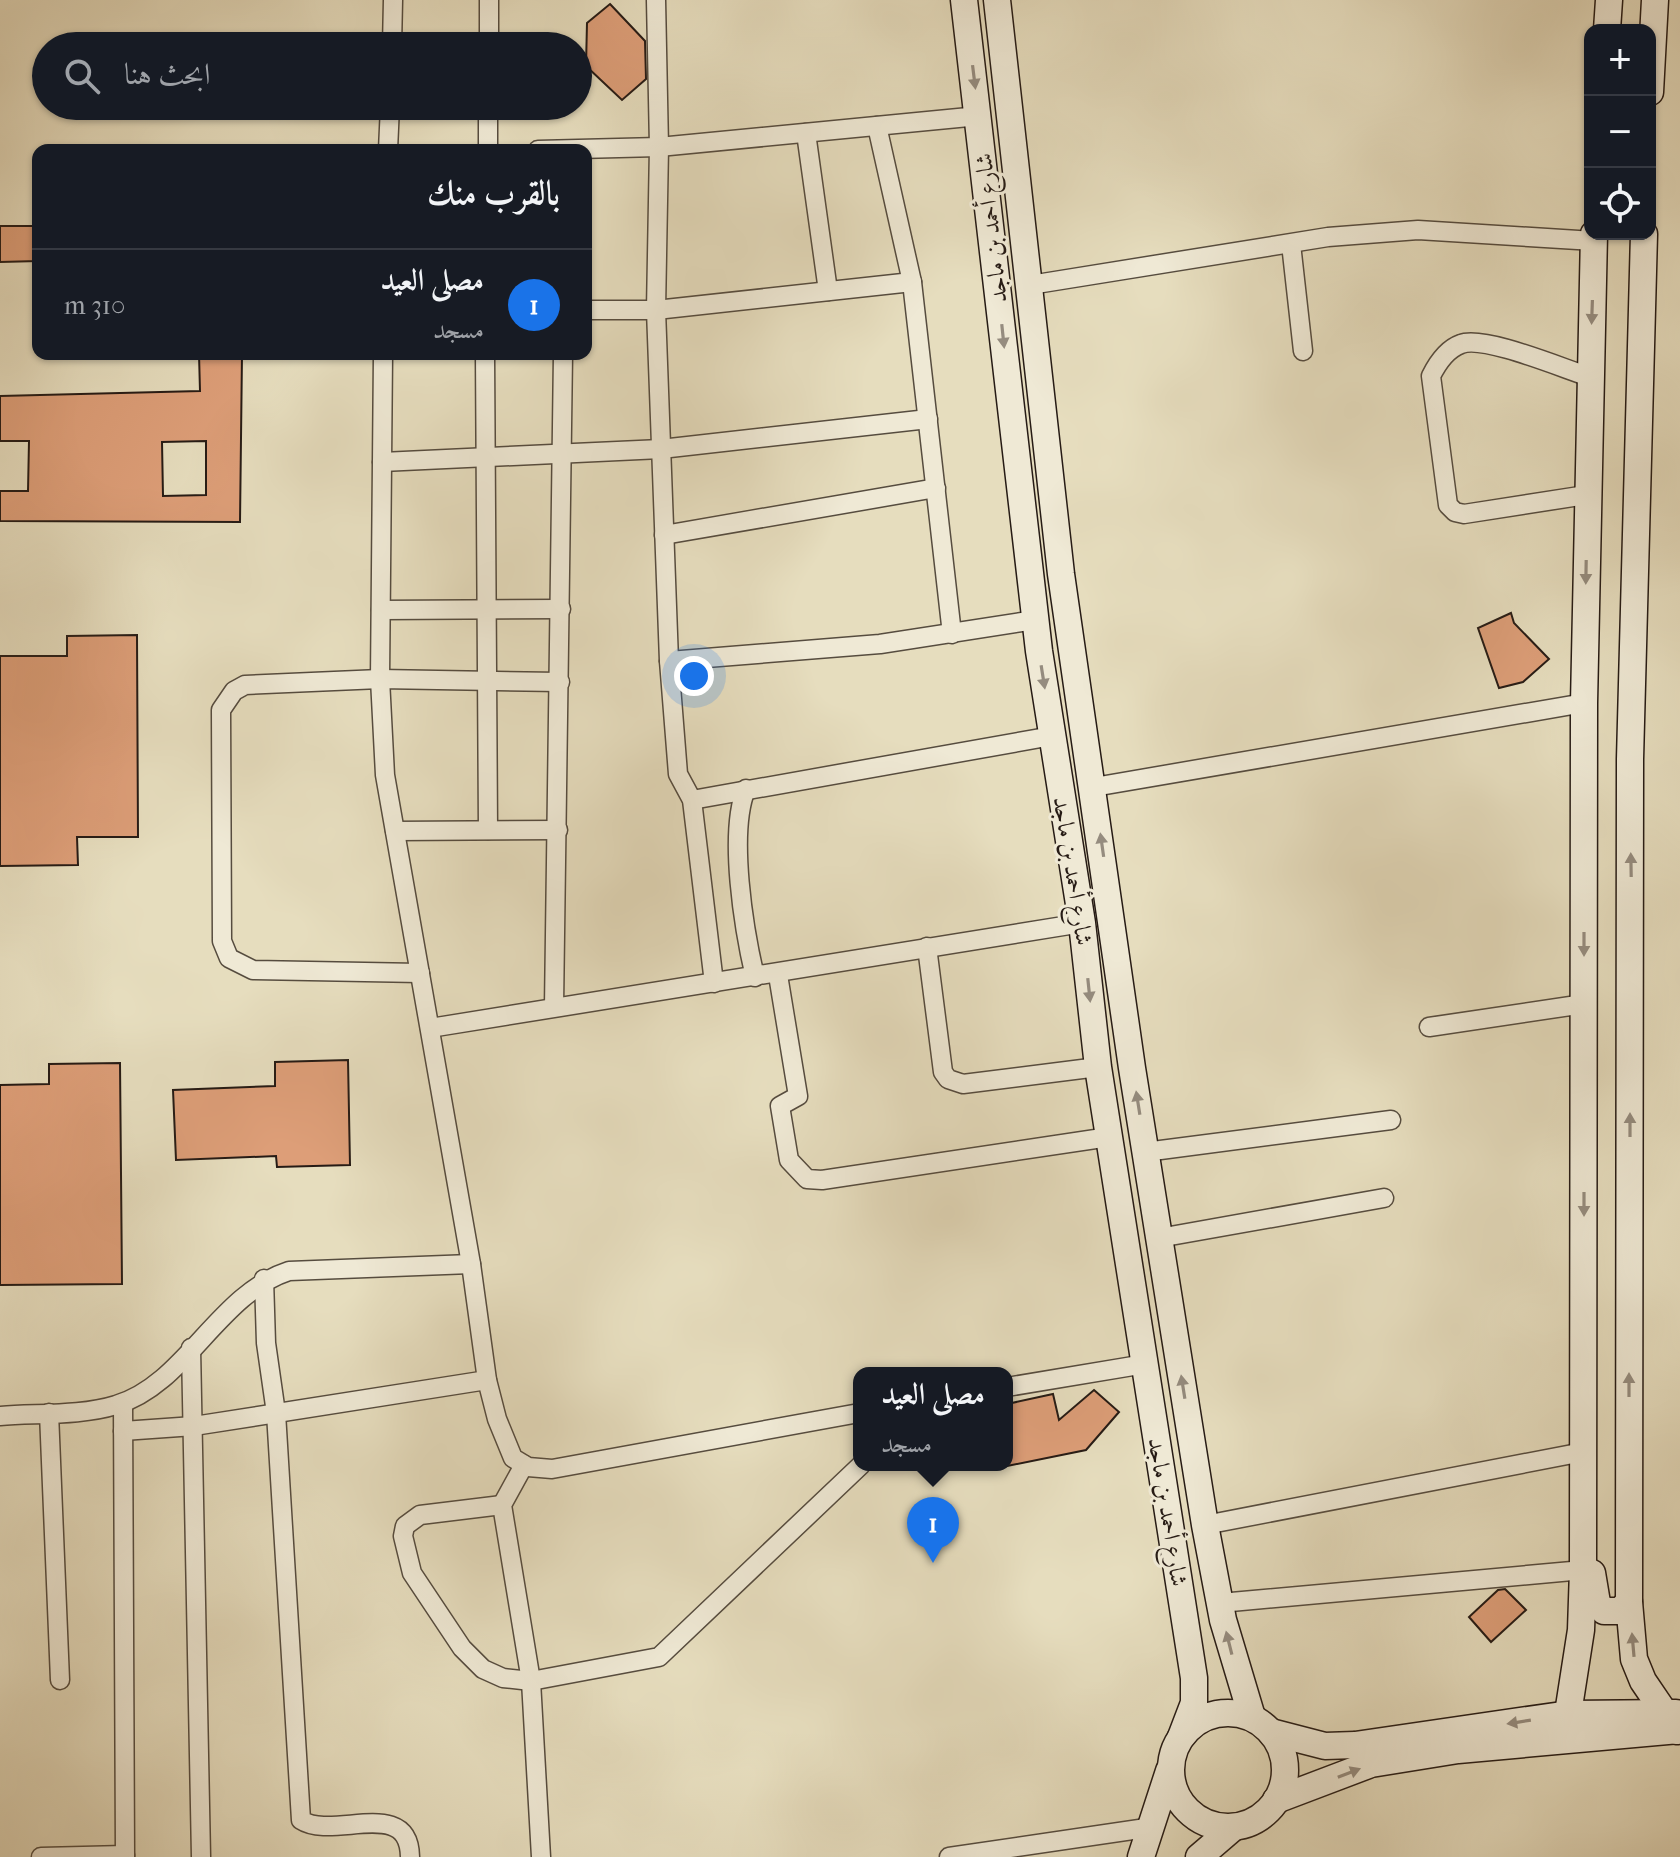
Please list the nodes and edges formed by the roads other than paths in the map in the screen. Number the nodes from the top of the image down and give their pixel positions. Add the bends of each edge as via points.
1 (393, 0) edge
2 (489, 0) edge
3 (656, 0) edge
4 (964, 0) edge
5 (997, 0) edge
6 (1609, 0) edge
7 (1655, 0) edge
8 (1607, 24) edge
9 (1654, 24) edge
10 (392, 32) edge
11 (489, 32) edge
12 (979, 116) junction
13 (389, 120) edge
14 (488, 120) edge
15 (877, 126) junction
16 (806, 133) junction
17 (388, 144) edge
18 (488, 144) edge
19 (659, 147) junction
20 (592, 149) edge
21 (1584, 238) edge
22 (1594, 240) edge
23 (1644, 240) edge
24 (1291, 244) junction
25 (912, 282) junction
26 (1030, 285) junction
27 (828, 291) junction
28 (592, 310) edge
29 (656, 310) junction
30 (1303, 351) dead end
31 (383, 360) edge
32 (485, 360) edge
33 (563, 360) edge
34 (1590, 377) junction
35 (928, 419) junction
36 (661, 449) junction
37 (564, 454) junction
38 (484, 458) junction
39 (382, 462) junction
40 (936, 488) junction
41 (1586, 495) junction
42 (664, 535) junction
43 (561, 609) junction
44 (381, 610) junction
45 (487, 611) junction
46 (1035, 620) junction
47 (952, 634) junction
48 (669, 661) junction
49 (380, 679) junction
50 (488, 681) junction
51 (560, 682) junction
52 (1584, 703) junction
53 (1052, 736) junction
54 (1094, 787) junction
55 (746, 789) junction
56 (692, 800) junction
57 (488, 830) junction
58 (558, 830) junction
59 (395, 831) junction
60 (1082, 923) junction
61 (927, 947) junction
62 (420, 973) junction
63 (778, 975) junction
64 (755, 977) junction
65 (714, 983) junction
66 (1584, 1004) junction
67 (554, 1007) junction
68 (1429, 1027) dead end
69 (430, 1028) junction
70 (1098, 1067) junction
71 (1391, 1120) dead end
72 (1109, 1137) junction
73 (1145, 1152) junction
74 (1384, 1198) dead end
75 (1159, 1238) junction
76 (471, 1264) junction
77 (264, 1279) junction
78 (191, 1348) junction
79 (1145, 1364) junction
80 (487, 1380) junction
81 (1013, 1386) edge
82 (123, 1403) junction
83 (49, 1413) junction
84 (276, 1413) junction
85 (853, 1414) edge
86 (0, 1416) edge
87 (194, 1426) junction
88 (123, 1431) junction
89 (1583, 1452) junction
90 (524, 1465) junction
91 (855, 1471) edge
92 (502, 1505) junction
93 (1583, 1511) junction
94 (1205, 1525) junction
95 (1583, 1570) junction
96 (1629, 1602) junction
97 (1220, 1603) junction
98 (60, 1680) dead end
99 (531, 1681) junction
100 (1676, 1722) edge
101 (1261, 1725) junction
102 (1566, 1727) junction
103 (1181, 1737) junction
104 (1170, 1768) junction
105 (1276, 1800) junction
106 (1153, 1827) junction
107 (1234, 1827) junction
108 (125, 1856) edge
109 (41, 1857) edge
110 (201, 1857) edge
111 (410, 1857) edge
112 (541, 1857) edge
113 (949, 1857) edge
114 (1141, 1857) edge
115 (1199, 1857) edge

1 - 10 street
2 - 11 street
3 - 19 street
4 -> 12 main road, شارع أحمد بن ماجد
5 - 26 main road, شارع أحمد بن ماجد
6 - 8 main road
7 - 9 main road
12 - 15 street
12 -> 46 main road, شارع أحمد بن ماجد
13 - 17 street
14 - 18 street
15 - 16 street
15 - 25 street
16 - 19 street
16 - 27 street
19 - 20 street
19 - 29 street
21 - 24 street via 1418,230
22 -> 34 main road
96 -> 23 main road via 1630,759
24 - 26 street
24 - 30 street
25 - 27 street
25 - 35 street
26 - 54 main road, شارع أحمد بن ماجد via 1061,574
27 - 29 street
28 - 29 street
29 - 36 street
31 - 39 street
32 - 38 street
33 - 37 street
34 - 41 main road
34 - 41 street via 1484,344 1462,343 1448,352 1431,376 1448,505 1455,512
35 - 36 street
35 - 40 street
36 - 37 street
36 - 42 street
37 - 38 street
37 - 43 street
38 - 39 street
38 - 45 street
39 - 44 street
40 - 42 street
40 - 47 street
41 -> 52 main road
42 - 48 street
43 - 45 street
43 - 51 street
44 - 45 street
44 - 49 street
45 - 50 street
46 - 47 street
46 -> 53 main road, شارع أحمد بن ماجد
47 - 48 street
48 - 56 street via 678,774
49 - 50 street
49 - 59 street via 385,775
49 - 62 street via 245,685 224,701 222,941 229,958 253,970
50 - 51 street
50 - 57 street
51 - 58 street
52 - 54 street
52 -> 66 main road
53 - 55 street
53 - 60 main road, شارع أحمد بن ماجد
73 -> 54 main road, شارع أحمد بن ماجد
55 - 56 street
55 - 64 street via 737,824 747,944
56 - 65 street
57 - 58 street
57 - 59 street
58 - 67 street
59 - 62 street
60 - 61 street
60 -> 70 main road, شارع أحمد بن ماجد
61 - 63 street
61 - 70 street via 948,1079 963,1084
62 - 69 street
63 - 64 street
63 - 72 street via 798,1096 780,1106 789,1160 807,1179
64 - 65 street
65 - 67 street
66 - 68 street
66 -> 89 main road
67 - 69 street
69 - 76 street
70 - 72 main road, شارع أحمد بن ماجد
71 - 73 street
72 - 79 main road, شارع أحمد بن ماجد
73 - 75 main road, شارع أحمد بن ماجد
74 - 75 street
94 -> 75 main road, شارع أحمد بن ماجد
76 - 77 street via 289,1271
76 - 80 street
77 - 78 street
77 - 84 street
78 - 82 street via 162,1377
78 - 87 street
79 - 81 street
79 - 103 main road, شارع أحمد بن ماجد via 1194,1678 1194,1703
80 - 84 street
80 - 90 street via 505,1443
82 - 83 street
82 - 88 street
83 - 86 street
83 - 98 street
84 - 87 street
84 - 111 street via 301,1820 312,1828 385,1823 399,1828 410,1843
85 - 90 street via 552,1469
87 - 88 street
87 - 110 street
88 - 108 street
89 - 93 main road
89 - 94 street
90 - 92 street
91 - 99 street via 659,1657
92 - 99 street
92 - 99 street via 420,1515 405,1526 403,1536 412,1573 462,1648 483,1669
93 - 95 main road
93 - 96 main road via 1597,1603 1614,1613
94 - 97 main road, شارع أحمد بن ماجد
95 - 97 street
95 - 102 main road via 1581,1630
100 -> 96 main road via 1643,1681 1634,1659
101 -> 97 main road, شارع أحمد بن ماجد via 1234,1667
99 - 112 street
100 - 102 main road
102 -> 101 main road via 1325,1746
101 - 103 main road via 1233,1713 1213,1715
101 - 105 main road via 1281,1747 1285,1765
105 -> 102 main road via 1371,1764
103 - 104 main road
104 - 106 main road
104 - 107 main road via 1182,1805 1196,1818
105 - 107 main road via 1258,1819
106 - 113 street
106 - 114 main road
107 - 115 main road
108 - 109 street

